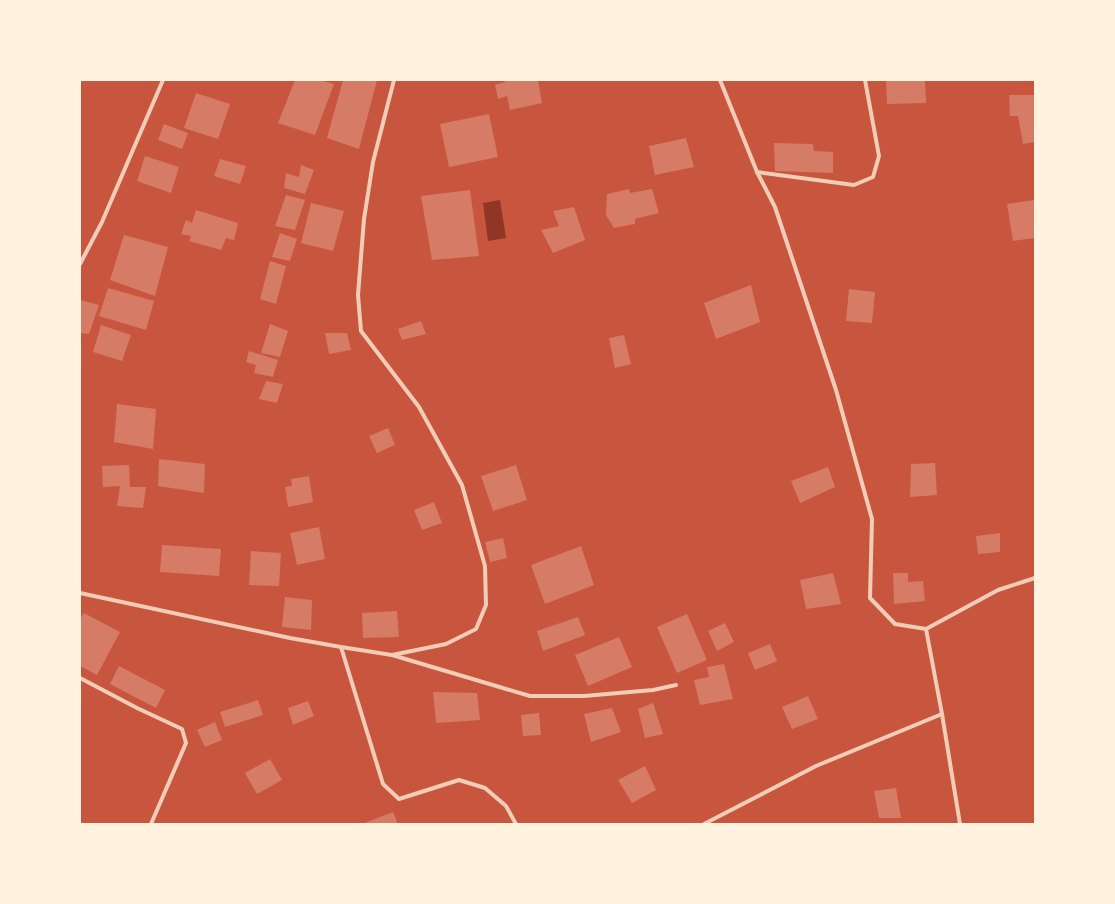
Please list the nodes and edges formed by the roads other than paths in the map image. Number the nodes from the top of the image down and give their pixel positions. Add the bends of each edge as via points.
1 (163, 80) edge
2 (394, 80) edge
3 (720, 80) edge
4 (865, 80) edge
5 (757, 172) junction
6 (80, 264) edge
7 (1035, 578) edge
8 (80, 593) edge
9 (926, 629) junction
10 (342, 647) junction
11 (392, 655) junction
12 (80, 678) edge
13 (676, 685) dead end
14 (942, 714) junction
15 (151, 824) edge
16 (516, 824) edge
17 (704, 824) edge
18 (960, 824) edge

1 - 6 lane via 102,222
2 - 11 lane via 373,162 364,219 358,295 361,331 419,408 462,485 485,566 486,605 476,629 446,644
3 - 5 lane
4 - 5 lane via 879,156 873,177 854,186
5 - 9 lane via 775,207 830,372 872,519 870,598 895,624
7 - 9 lane via 998,590
8 - 10 lane
9 - 14 lane
10 - 11 lane
10 - 16 lane via 383,784 399,799 458,780 485,788 506,806
11 - 13 lane via 530,696 584,696
12 - 15 lane via 182,729 186,742
14 - 17 lane via 816,766
14 - 18 lane

